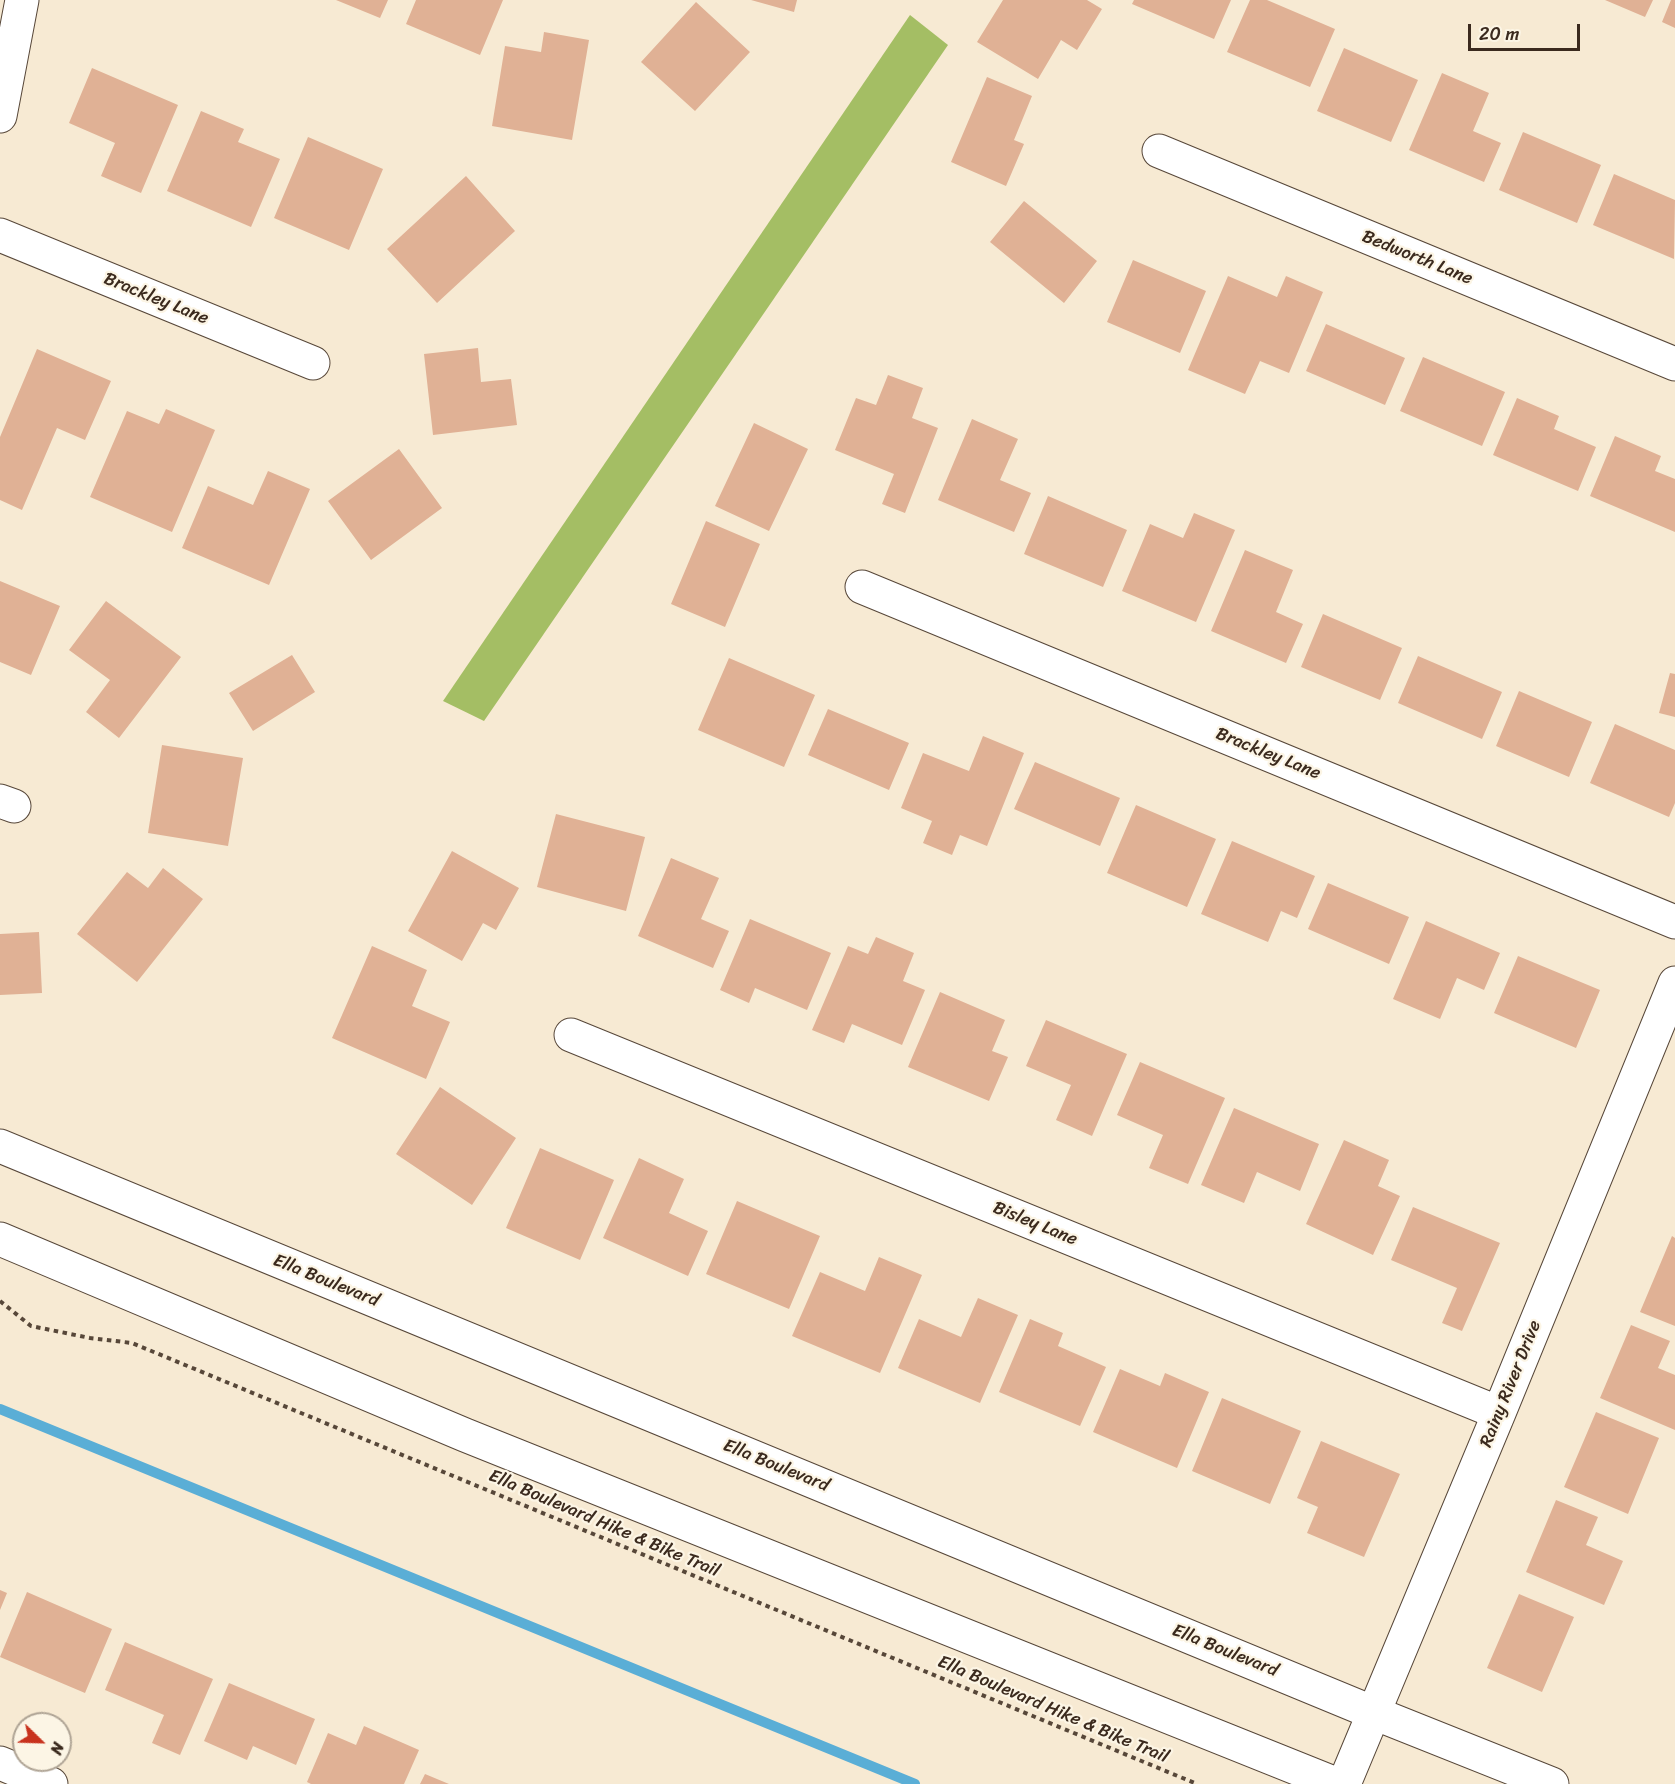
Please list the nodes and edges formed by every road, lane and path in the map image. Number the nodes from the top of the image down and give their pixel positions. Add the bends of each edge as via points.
1 (22, 0) edge
2 (0, 116) edge
3 (1159, 151) dead end
4 (0, 235) edge
5 (313, 363) dead end
6 (1675, 364) edge
7 (861, 587) dead end
8 (1675, 921) edge
9 (1675, 983) edge
10 (571, 1035) dead end
11 (0, 1146) edge
12 (0, 1239) edge
13 (0, 1301) edge
14 (1499, 1413) junction
15 (1374, 1713) junction
16 (0, 1763) edge
17 (51, 1784) edge
18 (1197, 1784) edge
19 (1336, 1784) edge
20 (1344, 1784) edge
21 (1552, 1784) edge

1 - 2 street
3 - 6 street, Bedworth Lane
4 - 5 street, Brackley Lane
7 - 8 street, Brackley Lane
9 - 14 street, Rainy River Drive
10 - 14 street, Bisley Lane
11 - 15 street, Ella Boulevard
12 - 19 street via 465,1435
13 - 18 path, Ella Boulevard Hike & Bike Trail via 31,1326 132,1343
14 - 15 street, Rainy River Drive
15 - 20 street, Rainy River Drive
15 - 21 street, Ella Boulevard
16 - 17 street

